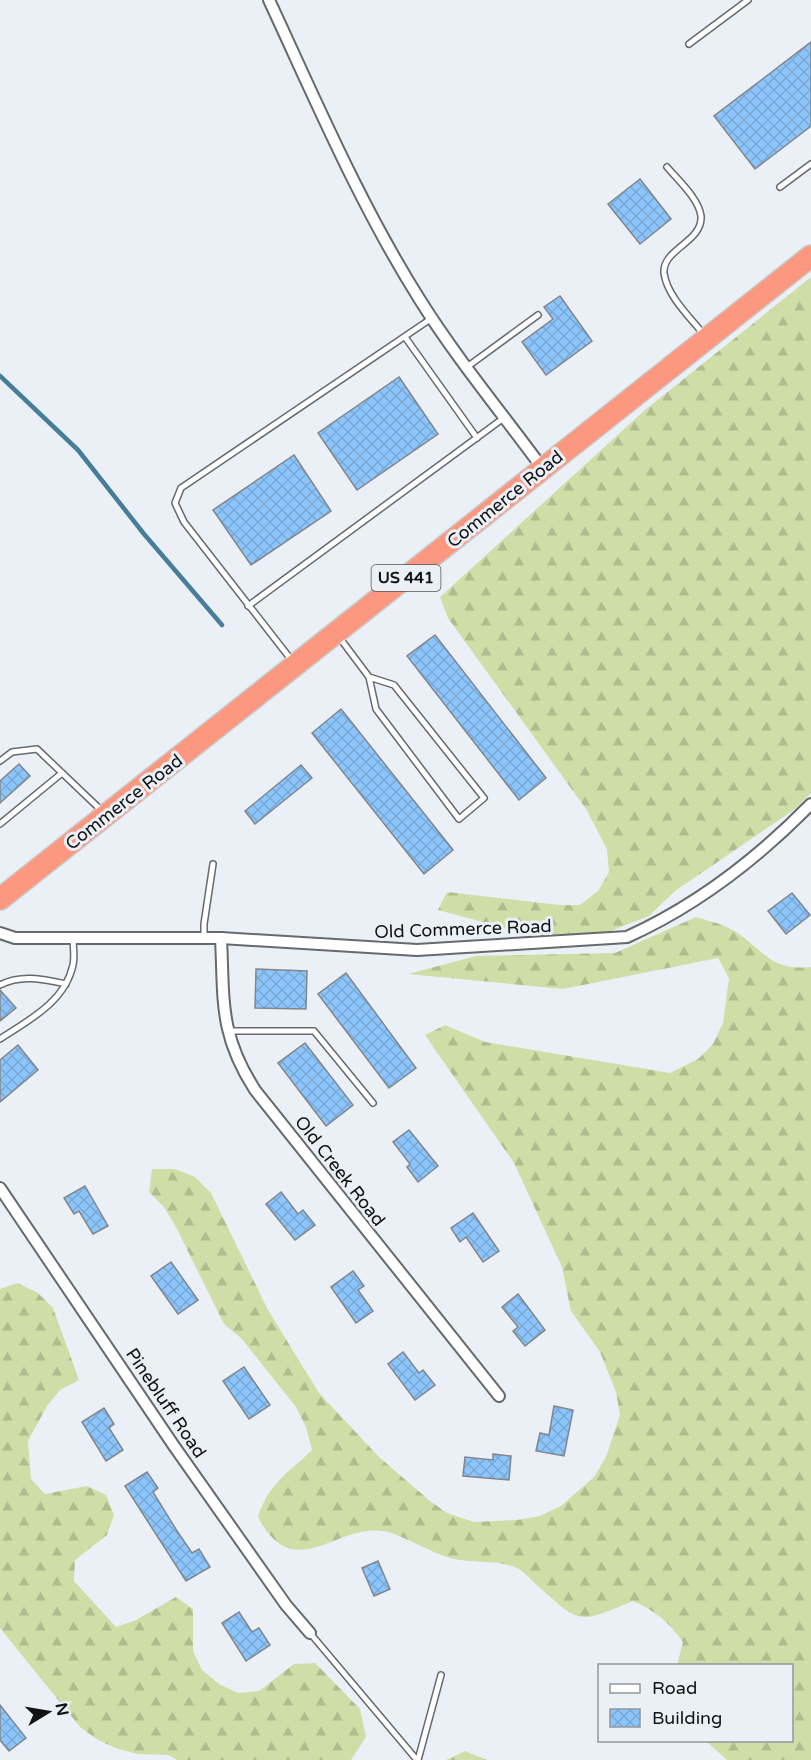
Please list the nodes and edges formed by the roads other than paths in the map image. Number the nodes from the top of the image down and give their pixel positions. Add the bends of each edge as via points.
1 (269, 0) edge
2 (748, 0) edge
3 (689, 44) dead end
4 (811, 164) edge
5 (667, 166) dead end
6 (780, 187) dead end
7 (811, 256) edge
8 (538, 315) dead end
9 (432, 318) junction
10 (405, 337) junction
11 (706, 339) junction
12 (467, 367) junction
13 (505, 417) junction
14 (477, 438) junction
15 (543, 469) junction
16 (248, 606) junction
17 (336, 633) junction
18 (295, 666) junction
19 (369, 677) junction
20 (0, 761) edge
21 (63, 773) junction
22 (811, 804) edge
23 (107, 815) junction
24 (0, 824) edge
25 (213, 864) dead end
26 (0, 899) edge
27 (0, 933) edge
28 (73, 938) junction
29 (204, 938) junction
30 (221, 938) junction
31 (66, 984) junction
32 (0, 985) edge
33 (226, 1031) junction
34 (0, 1039) edge
35 (373, 1103) dead end
36 (0, 1188) edge
37 (499, 1396) dead end
38 (310, 1633) joint
39 (441, 1675) dead end
40 (417, 1760) edge

1 - 9 street via 373,218
2 - 3 lane
4 - 6 lane
5 - 11 lane via 694,200 701,216 698,231 669,258 664,270 668,288
7 - 11 highway, Commerce Road / US 441
8 - 12 lane
9 - 10 lane
9 - 12 street
10 - 14 lane
10 - 16 lane via 181,488 175,503 184,522
11 - 15 highway, Commerce Road / US 441
12 - 13 street
13 - 14 lane
13 - 15 street
14 - 16 lane
15 - 17 highway, Commerce Road / US 441
16 - 18 lane
17 - 18 highway, Commerce Road / US 441
17 - 19 lane
18 - 23 highway, Commerce Road / US 441
19 - 19 lane via 394,685 484,798 459,819 376,709
20 - 21 lane via 12,752 37,749
21 - 23 lane
21 - 24 lane
22 - 30 street, Old Commerce Road via 751,861 657,924 627,937 417,950
23 - 26 highway, Commerce Road / US 441
25 - 29 lane
27 - 28 street, Old Commerce Road via 15,938
28 - 29 street, Old Commerce Road
28 - 31 lane via 73,965
29 - 30 street, Old Commerce Road
30 - 33 street, Old Creek Road
31 - 32 lane via 12,979
31 - 34 lane via 62,993 38,1014
33 - 35 lane via 314,1031
33 - 37 street, Old Creek Road via 255,1090
36 - 38 street, Pinebluff Road via 174,1446
38 - 40 lane
39 - 40 lane

